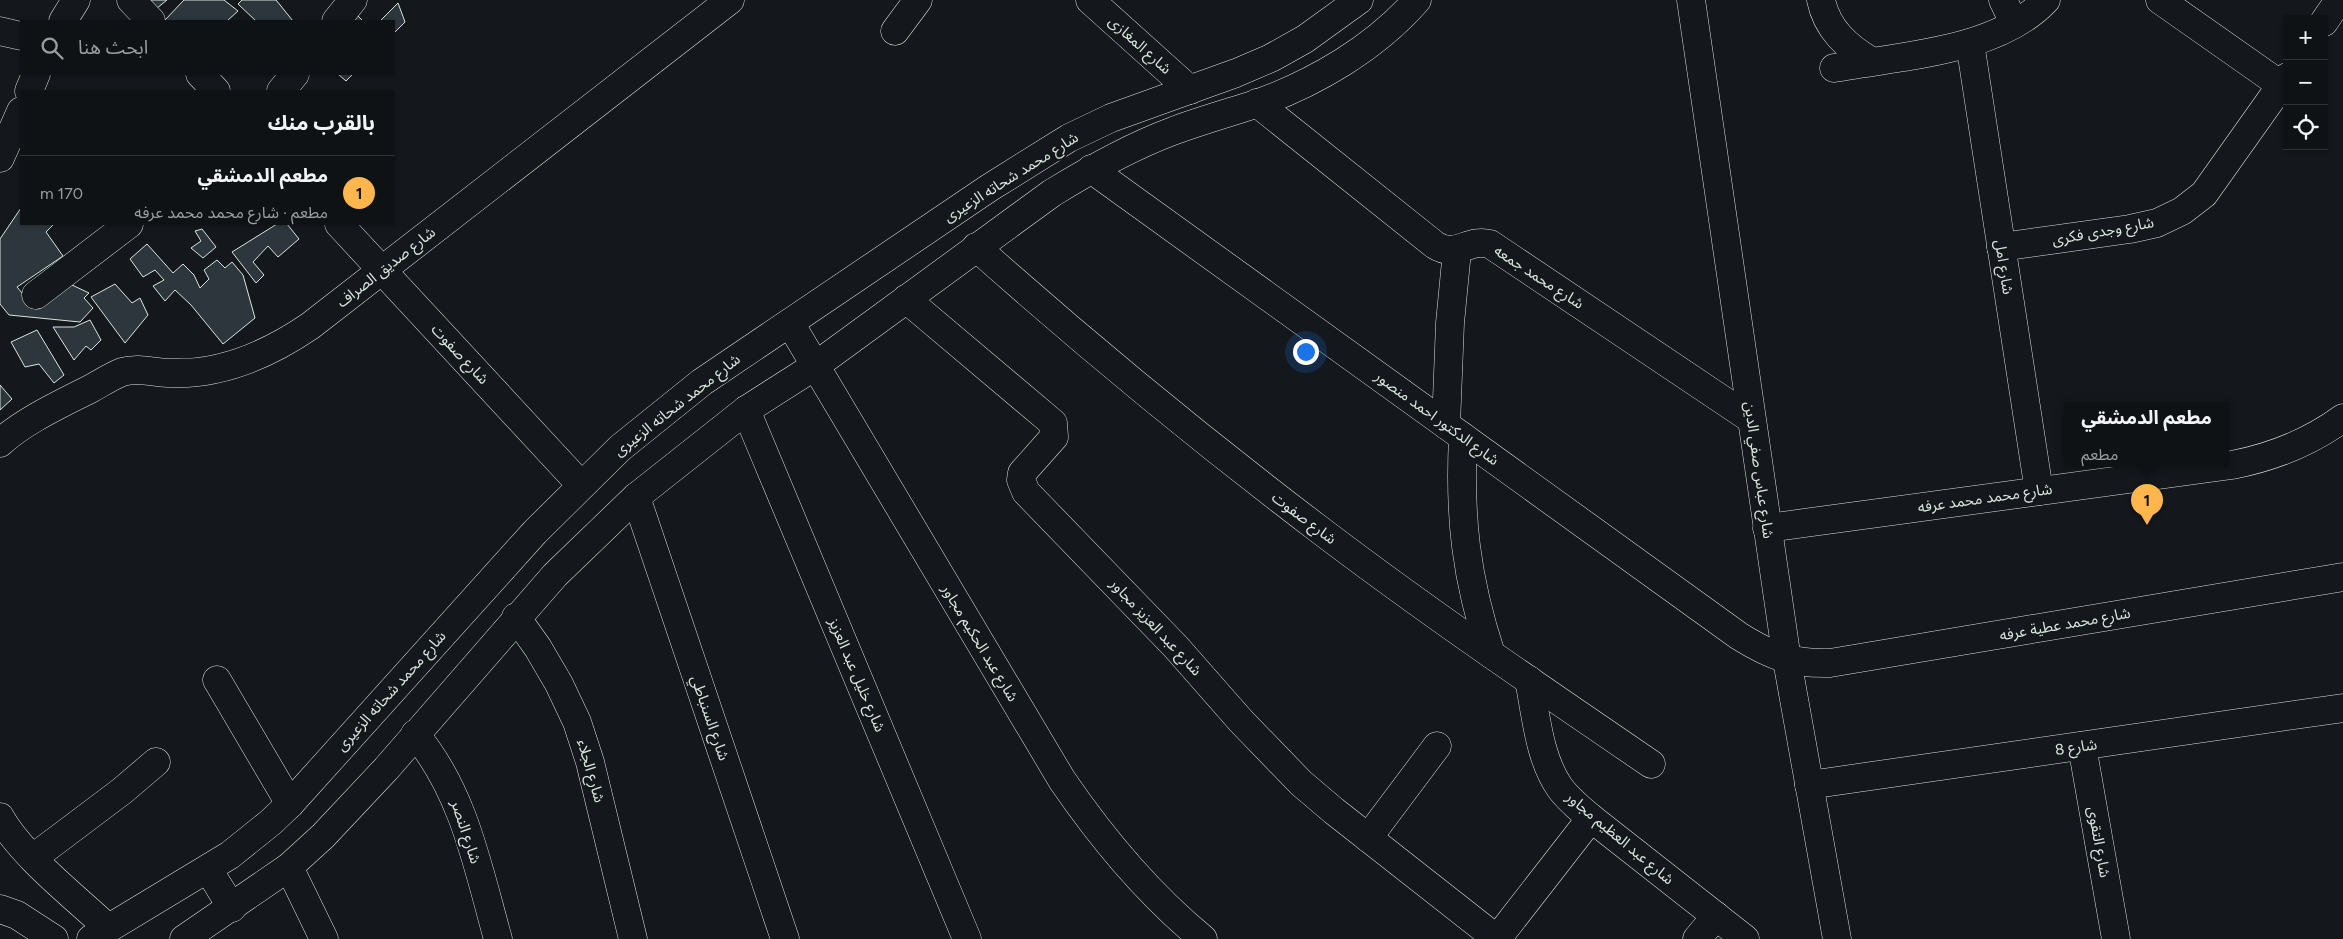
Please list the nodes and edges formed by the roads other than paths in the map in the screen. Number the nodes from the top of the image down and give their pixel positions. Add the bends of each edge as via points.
1 (132, 0) edge
2 (353, 0) edge
3 (918, 0) edge
4 (1090, 0) edge
5 (1359, 0) edge
6 (1417, 0) edge
7 (1691, 0) edge
8 (1821, 0) edge
9 (2046, 0) edge
10 (2160, 0) edge
11 (2339, 0) edge
12 (720, 3) edge
13 (2192, 9) edge
14 (2009, 12) edge
15 (2328, 16) edge
16 (150, 20) edge
17 (337, 20) edge
18 (0, 31) edge
19 (895, 31) dead end
20 (20, 36) edge
21 (1970, 43) junction
22 (1871, 61) junction
23 (1834, 68) dead end
24 (36, 75) edge
25 (201, 75) edge
26 (294, 75) edge
27 (2283, 80) edge
28 (2283, 82) edge
29 (29, 90) edge
30 (215, 90) edge
31 (282, 90) edge
32 (1190, 90) junction
33 (1257, 103) junction
34 (20, 113) edge
35 (0, 158) edge
36 (1091, 169) junction
37 (128, 225) edge
38 (340, 225) edge
39 (976, 247) junction
40 (2001, 247) junction
41 (1457, 250) junction
42 (382, 270) junction
43 (36, 296) dead end
44 (906, 299) junction
45 (790, 323) junction
46 (815, 366) junction
47 (746, 410) junction
48 (1751, 418) junction
49 (2343, 418) edge
50 (1455, 431) junction
51 (0, 443) edge
52 (2229, 465) edge
53 (2217, 467) edge
54 (581, 485) junction
55 (2039, 491) junction
56 (636, 497) junction
57 (1767, 528) junction
58 (2343, 577) edge
59 (516, 617) junction
60 (1491, 654) junction
61 (1787, 660) junction
62 (217, 680) dead end
63 (1529, 680) junction
64 (2343, 708) edge
65 (416, 734) junction
66 (1437, 746) dead end
67 (2082, 746) junction
68 (156, 762) dead end
69 (1651, 764) dead end
70 (1809, 785) junction
71 (290, 804) junction
72 (0, 817) edge
73 (1591, 818) junction
74 (1368, 838) junction
75 (33, 858) junction
76 (289, 867) junction
77 (208, 870) junction
78 (232, 908) junction
79 (0, 910) edge
80 (1716, 916) junction
81 (99, 933) edge
82 (54, 939) edge
83 (184, 939) edge
84 (324, 939) edge
85 (498, 939) edge
86 (633, 939) edge
87 (785, 939) edge
88 (967, 939) edge
89 (1203, 939) edge
90 (1497, 939) edge
91 (1697, 939) edge
92 (1746, 939) edge
93 (1837, 939) edge
94 (2116, 939) edge

1 - 16 street
2 - 17 street
3 - 19 street
4 - 32 street, شارع المغازى
5 - 32 street, شارع محمد شحاته الزعيرى via 1305,39 1271,58
6 - 33 street via 1342,63 1300,86
7 - 48 street, شارع عباس صفي الدين
8 - 22 street via 1835,32 1851,49
9 - 14 street
10 - 13 street
11 - 15 street
12 - 42 street, شارع صديق الصراف
13 - 27 street
14 - 21 street via 1992,35
18 - 20 street
21 - 22 street
21 - 40 street, شارع امل
22 - 23 street
24 - 29 street
25 - 30 street
26 - 31 street
28 - 40 street, شارع وجدى فكرى via 2204,194 2182,212 2157,223
32 - 45 street, شارع محمد شحاته الزعيرى via 1111,118 1069,138 989,188
33 - 36 street via 1173,131
33 - 41 street via 1434,245 1442,250
34 - 35 street
36 - 39 street
36 - 50 street, شارع الدكتور احمد منصور
37 - 43 street
38 - 42 street, شارع صفوت
39 - 44 street
39 - 60 street, شارع صفوت via 1062,323 1222,454
40 - 55 street, شارع امل
41 - 48 street, شارع محمد جمعه via 1476,242 1496,248
41 - 50 street via 1450,323
42 - 51 street, شارع صديق الصراف via 284,344 256,357 196,372 123,372 59,405
42 - 54 street, شارع صفوت
44 - 46 street
44 - 74 street, شارع عبد العزيز مجاور via 1053,423 1054,437 1022,473 1020,480 1026,492 1176,647 1271,753
45 - 46 street, شارع عبد الحكيم مجاور
45 - 54 street, شارع محمد شحاته الزعيرى via 738,356 660,414
46 - 47 street
46 - 89 street, شارع عبد الحكيم مجاور via 1062,780 1096,830 1134,875
47 - 56 street
47 - 88 street, شارع خليل عبد العزيز
48 - 57 street, شارع عباس صفي الدين
49 - 52 street, شارع محمد محمد عرفه via 2296,447
50 - 60 street via 1464,543 1477,612
50 - 61 street, شارع الدكتور احمد منصور via 1740,636
53 - 55 street, شارع محمد محمد عرفه
54 - 71 street, شارع محمد شحاته الزعيرى via 496,573
55 - 57 street, شارع محمد محمد عرفه
56 - 59 street via 554,575
56 - 87 street, شارع السنباطي
57 - 61 street, شارع عباس صفي الدين
58 - 61 street, شارع محمد عطية عرفه via 1830,663 1808,664
59 - 65 street
59 - 86 street, شارع الجلاء via 555,677 577,722 590,762
60 - 63 street, شارع صفوت
61 - 70 street, شارع عباس صفي الدين
62 - 71 street
63 - 69 street, شارع صفوت
63 - 73 street, شارع عبد العظيم مجاور via 1550,770 1560,788
64 - 67 street, شارع 8
65 - 76 street via 355,803
65 - 85 street, شارع النصر via 438,764 459,807
66 - 74 street
67 - 70 street, شارع 8
67 - 94 street, شارع التقوى
68 - 75 street
70 - 93 street, شارع عباس صفي الدين
71 - 77 street, شارع محمد شحاته الزعيرى via 251,839
72 - 75 street via 8,831
73 - 80 street, شارع عبد العظيم مجاور
73 - 90 street
74 - 90 street, شارع عبد العزيز مجاور
75 - 81 street
76 - 78 street
76 - 84 street
77 - 78 street
77 - 81 street, شارع محمد شحاته الزعيرى
78 - 83 street
79 - 82 street via 16,915
80 - 91 street
80 - 92 street, شارع عبد العظيم مجاور

